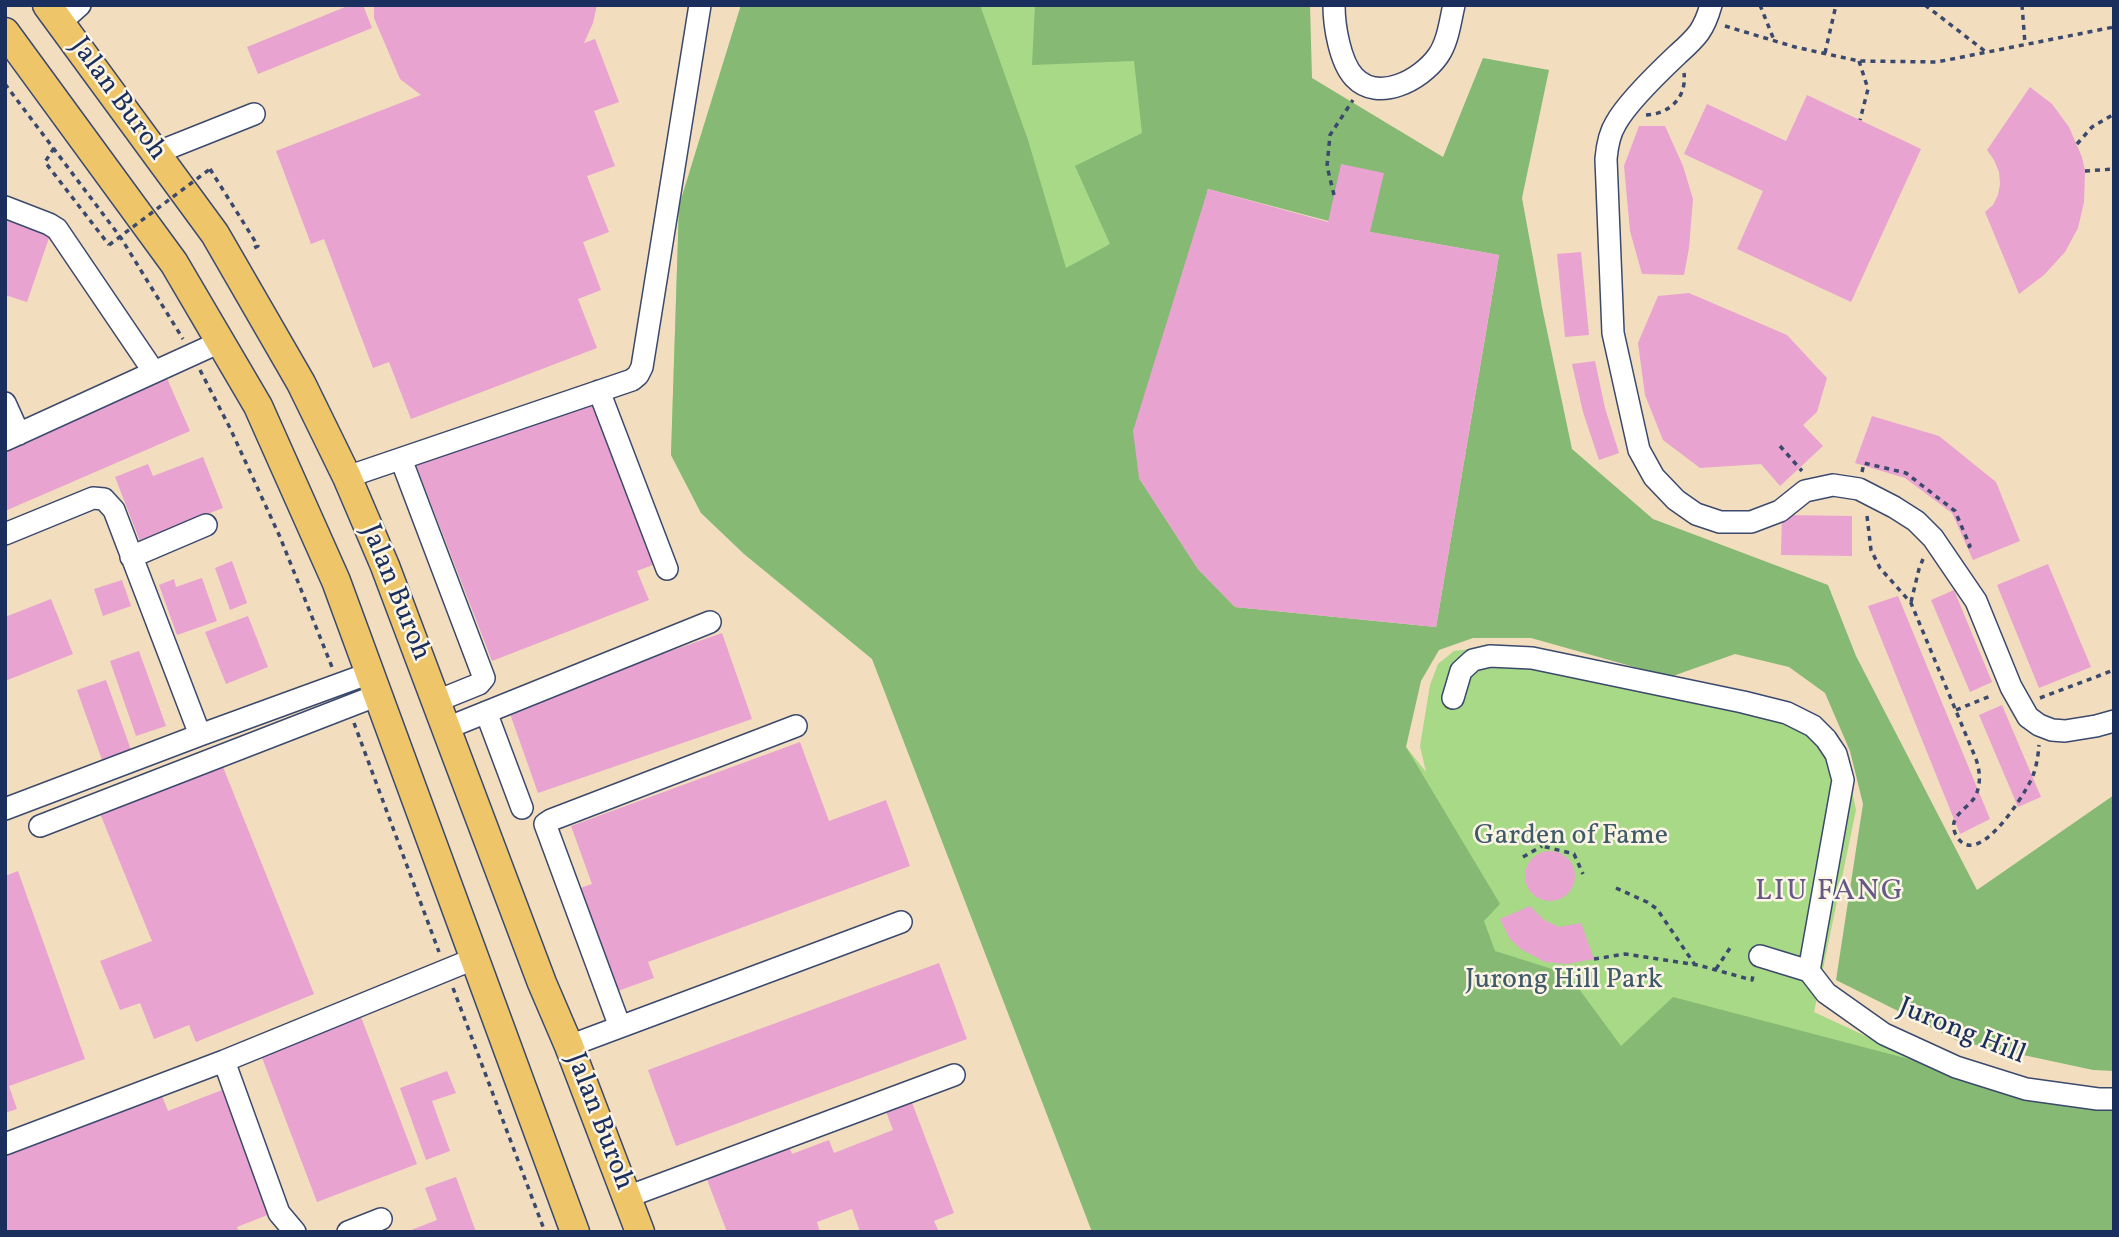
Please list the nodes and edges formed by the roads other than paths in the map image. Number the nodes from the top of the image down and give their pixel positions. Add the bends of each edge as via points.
1 (700, 5) edge
2 (1334, 5) edge
3 (1454, 5) edge
4 (63, 11) edge
5 (1709, 13) edge
6 (5, 32) edge
7 (254, 114) dead end
8 (156, 153) junction
9 (5, 207) edge
10 (220, 342) junction
11 (154, 372) junction
12 (599, 391) junction
13 (5, 403) edge
14 (12, 437) edge
15 (401, 459) junction
16 (347, 477) junction
17 (206, 525) dead end
18 (5, 534) edge
19 (131, 557) junction
20 (667, 569) dead end
21 (710, 622) dead end
22 (374, 684) junction
23 (1452, 698) dead end
24 (437, 701) junction
25 (486, 712) junction
26 (2114, 721) edge
27 (796, 726) dead end
28 (447, 728) junction
29 (200, 735) junction
30 (522, 808) dead end
31 (5, 809) edge
32 (40, 826) dead end
33 (901, 922) dead end
34 (1760, 956) road end
35 (476, 958) junction
36 (1809, 971) junction
37 (620, 1027) junction
38 (569, 1046) junction
39 (224, 1061) junction
40 (954, 1075) dead end
41 (2114, 1099) edge
42 (5, 1144) edge
43 (627, 1197) junction
44 (381, 1220) edge
45 (295, 1232) edge
46 (348, 1232) edge
47 (575, 1232) edge
48 (640, 1232) edge

1 - 12 street via 642,367 632,380
2 - 3 street via 1338,42 1349,71 1373,87 1398,86 1423,73 1445,43
4 - 8 main road, Jalan Buroh
5 - 26 street via 1695,40 1626,109 1608,141 1614,333 1639,450 1654,477 1696,514 1720,522 1751,522 1780,511 1805,491 1833,485 1857,488 1916,521 1933,538 1976,601 2028,717 2052,730 2065,731
6 - 10 main road, Jalan Buroh via 174,263
7 - 8 street
8 - 16 main road, Jalan Buroh via 215,234 300,383
9 - 11 street via 57,229
10 - 11 street
10 - 22 main road, Jalan Buroh via 258,406 336,582
11 - 14 street
12 - 15 street
12 - 20 street
13 - 14 street
15 - 16 street
15 - 24 street via 485,678
16 - 24 main road, Jalan Buroh
17 - 19 street
18 - 19 street via 93,498 104,499 114,510
19 - 29 street
21 - 25 street
22 - 29 street via 339,684
22 - 32 street via 347,706
22 - 35 main road, Jalan Buroh
23 - 36 street via 1461,671 1473,660 1490,656 1532,659 1743,702 1787,713 1813,726 1836,754 1843,780
24 - 28 main road, Jalan Buroh
25 - 28 street
25 - 30 street
27 - 37 street via 545,824
28 - 38 main road, Jalan Buroh
29 - 31 street
33 - 37 street
34 - 36 street
35 - 39 street
35 - 47 main road, Jalan Buroh
36 - 41 street, Jurong Hill via 1826,993 1884,1034 1956,1067 2026,1089
37 - 38 street
38 - 43 main road, Jalan Buroh
39 - 42 street
39 - 45 street via 279,1213
40 - 43 street
43 - 48 main road, Jalan Buroh
44 - 46 street

